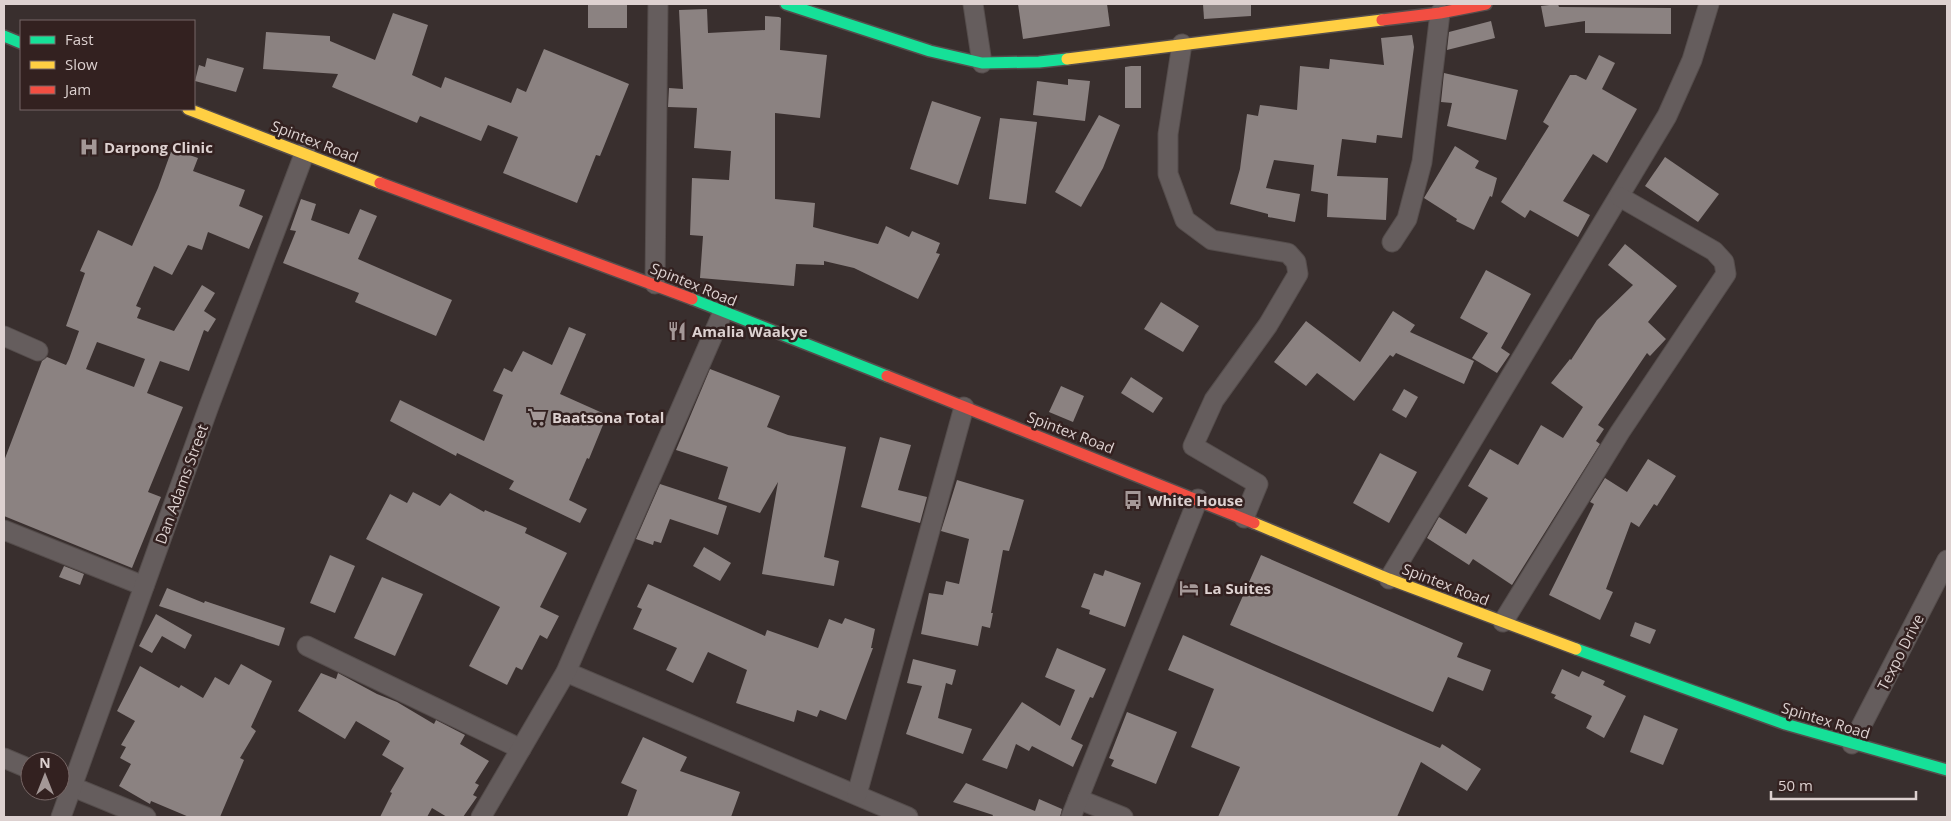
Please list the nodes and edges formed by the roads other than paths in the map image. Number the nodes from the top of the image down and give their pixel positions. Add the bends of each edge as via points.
1 (658, 4) edge
2 (786, 4) edge
3 (973, 4) edge
4 (1486, 4) edge
5 (1709, 4) edge
6 (1440, 12) junction
7 (4, 36) edge
8 (20, 43) edge
9 (1182, 44) junction
10 (982, 63) junction
11 (191, 110) edge
12 (305, 152) junction
13 (1620, 197) junction
14 (1392, 242) dead end
15 (656, 284) junction
16 (723, 312) junction
17 (4, 336) edge
18 (38, 351) dead end
19 (964, 407) junction
20 (1198, 499) junction
21 (1244, 518) junction
22 (4, 530) edge
23 (1947, 560) edge
24 (1389, 579) junction
25 (144, 586) junction
26 (1504, 622) junction
27 (306, 646) dead end
28 (566, 672) junction
29 (1852, 744) junction
30 (521, 749) junction
31 (4, 758) edge
32 (20, 765) edge
33 (1947, 770) edge
34 (70, 774) edge
35 (70, 786) edge
36 (857, 794) junction
37 (1078, 799) junction
38 (63, 801) edge
39 (61, 817) edge
40 (146, 817) edge
41 (481, 817) edge
42 (908, 817) edge
43 (1071, 817) edge
44 (1123, 817) edge

1 - 15 street
2 - 10 main road via 930,51
3 - 10 street
4 - 6 main road
5 - 13 street via 1692,60 1667,116
6 - 9 main road
6 - 14 street via 1422,162 1407,219
7 - 8 main road
9 - 10 main road via 1039,62
9 - 21 street via 1168,134 1168,174 1185,220 1212,240 1288,253 1296,262 1298,274 1268,325 1214,400 1194,446 1258,484
11 - 12 main road, Spintex Road
12 - 15 main road, Spintex Road via 543,245
12 - 25 street, Dan Adams Street
13 - 24 street
13 - 26 street via 1714,251 1724,262 1726,274 1620,432
15 - 16 main road, Spintex Road
16 - 19 main road, Spintex Road
16 - 28 street
17 - 18 street
19 - 20 main road, Spintex Road
19 - 36 street
20 - 21 main road, Spintex Road
20 - 37 street
21 - 24 main road, Spintex Road
22 - 25 street
23 - 29 street, Texpo Drive
24 - 26 main road, Spintex Road
25 - 34 street, Dan Adams Street
26 - 29 main road, Spintex Road via 1784,724
27 - 30 street
28 - 30 street
28 - 36 street
29 - 33 main road, Spintex Road
30 - 41 street
31 - 32 street
35 - 40 street
36 - 42 street
37 - 43 street
37 - 44 street
38 - 39 street, Dan Adams Street

